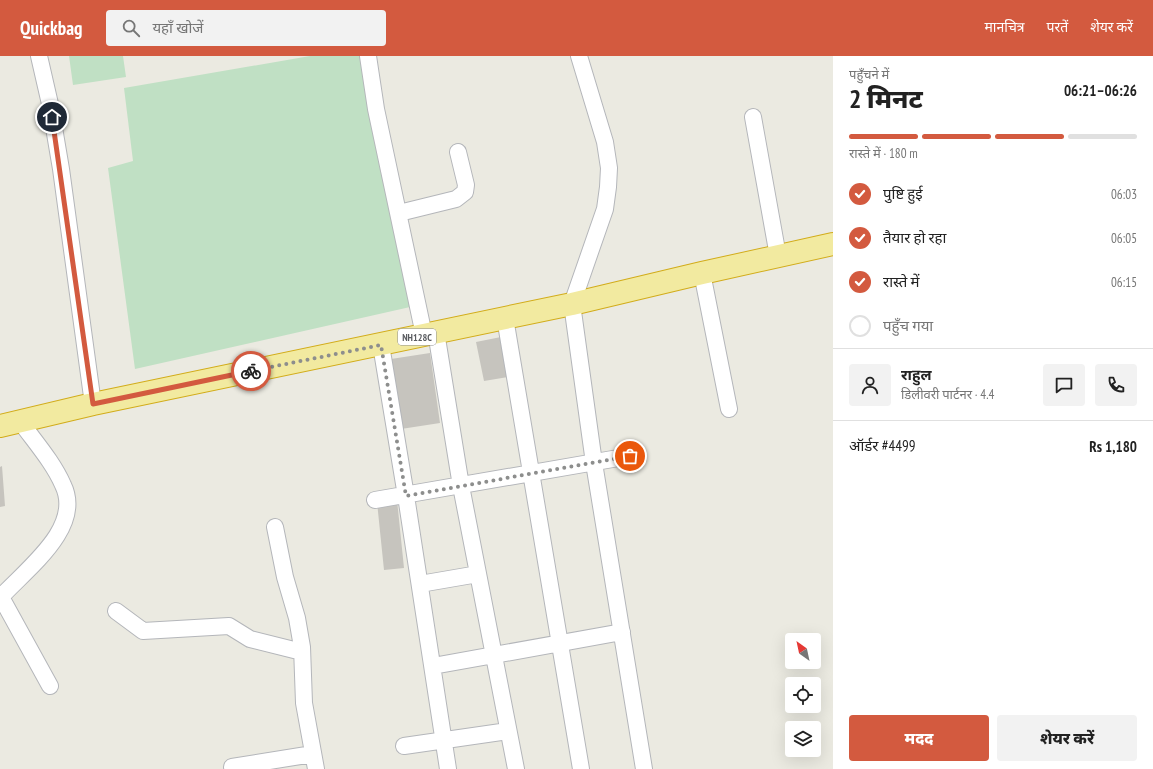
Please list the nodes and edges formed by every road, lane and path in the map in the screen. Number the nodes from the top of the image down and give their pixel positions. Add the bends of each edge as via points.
1 (39, 56) edge
2 (368, 56) edge
3 (579, 56) edge
4 (753, 117) dead end
5 (458, 152) dead end
6 (399, 213) junction
7 (833, 244) edge
8 (778, 256) junction
9 (702, 272) junction
10 (572, 304) junction
11 (505, 318) junction
12 (430, 334) junction
13 (381, 345) junction
14 (93, 404) junction
15 (729, 409) dead end
16 (10, 424) edge
17 (630, 456) dead end
18 (594, 463) junction
19 (531, 475) junction
20 (461, 486) junction
21 (406, 496) junction
22 (375, 500) dead end
23 (275, 527) dead end
24 (478, 574) junction
25 (420, 584) junction
26 (0, 598) edge
27 (116, 611) dead end
28 (622, 632) junction
29 (560, 644) junction
30 (302, 652) junction
31 (494, 655) junction
32 (433, 666) junction
33 (50, 686) dead end
34 (508, 731) junction
35 (444, 740) junction
36 (404, 746) dead end
37 (315, 762) edge
38 (232, 767) dead end
39 (448, 769) edge
40 (516, 769) edge
41 (581, 769) edge
42 (644, 769) edge

1 - 14 street via 61,169
2 - 6 street via 376,109
3 - 10 street via 605,142 609,168 605,209
4 - 8 street
5 - 6 street via 466,185 464,192 456,199
6 - 12 street
7 - 8 highway, NH128C
8 - 9 highway, NH128C
9 - 10 highway, NH128C
9 - 15 street
10 - 11 highway, NH128C
10 - 18 street
11 - 12 highway, NH128C
11 - 19 street
12 - 13 highway, NH128C
12 - 20 street
13 - 14 highway, NH128C
13 - 21 street
14 - 16 highway, NH128C
16 - 26 street via 58,474 67,498 67,515 48,549
17 - 18 street
18 - 19 street
18 - 28 street
19 - 20 street
19 - 29 street
20 - 21 street
20 - 24 street
21 - 22 street
21 - 25 street
23 - 30 street via 285,577 297,618
24 - 25 street
24 - 31 street
25 - 32 street
26 - 33 street
27 - 30 street via 143,631 229,626 250,639
28 - 29 street
28 - 42 street
29 - 31 street
29 - 41 street
30 - 37 street via 304,703
31 - 32 street
31 - 34 street
32 - 35 street
34 - 35 street
34 - 40 street
35 - 36 street
35 - 39 street
37 - 38 street

